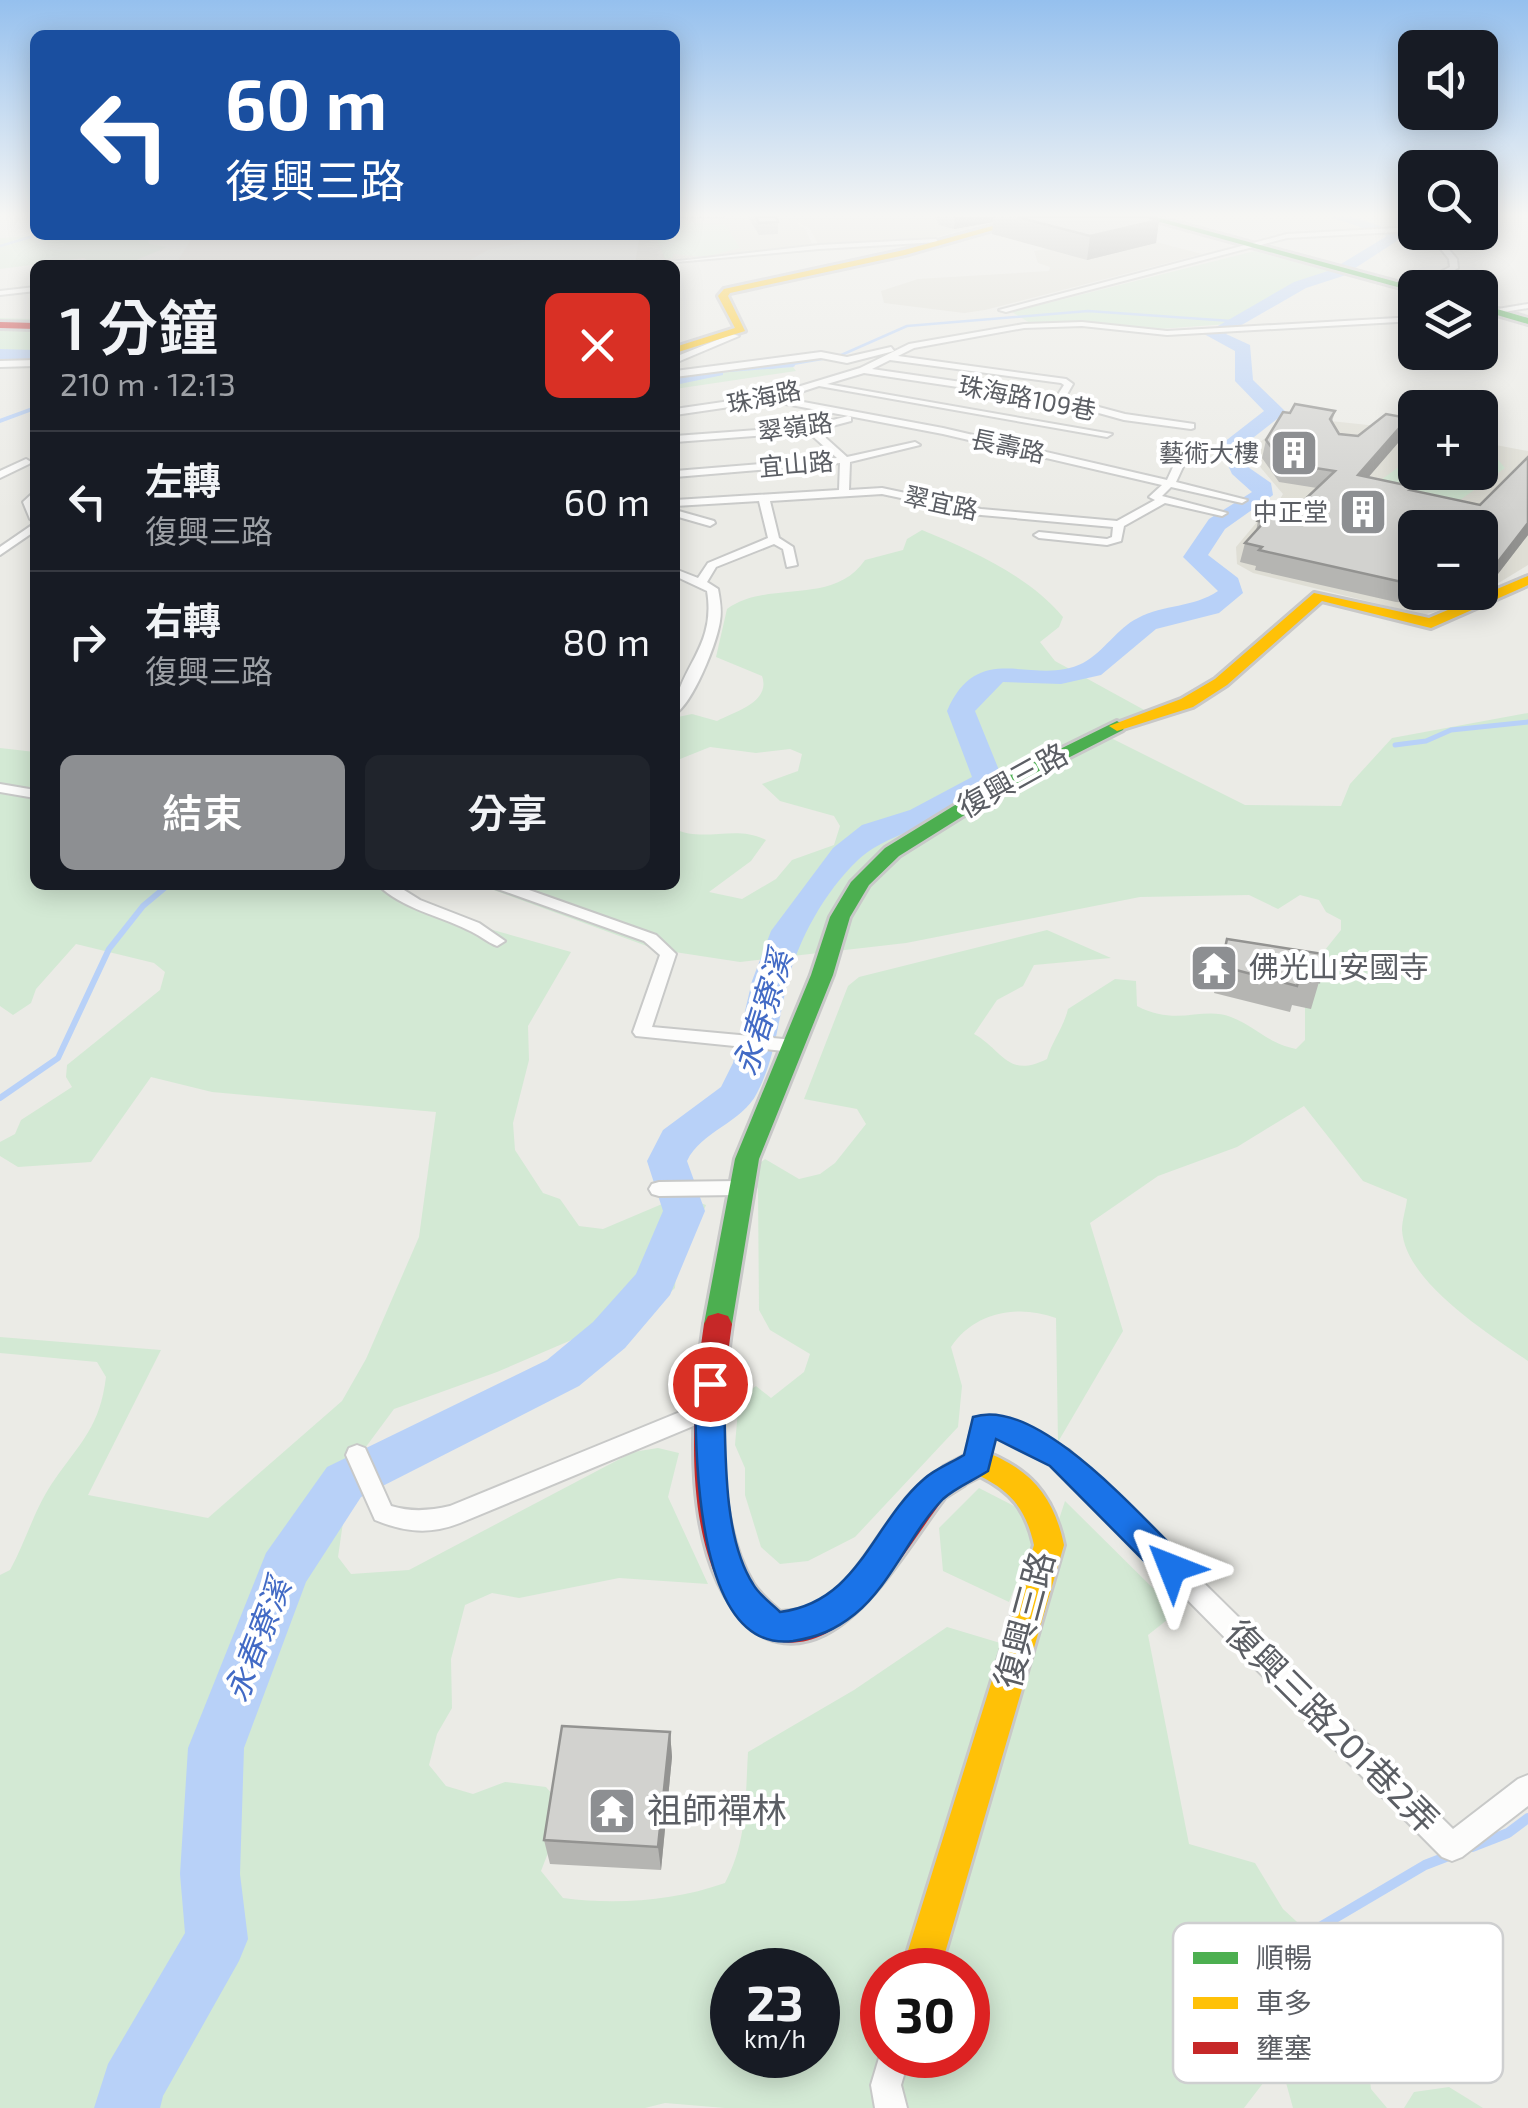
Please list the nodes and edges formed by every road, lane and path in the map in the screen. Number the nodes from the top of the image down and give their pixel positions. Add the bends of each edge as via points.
1 (736, 315) edge
2 (1010, 315) edge
3 (1398, 320) edge
4 (0, 325) edge
5 (30, 326) edge
6 (1024, 326) junction
7 (729, 334) junction
8 (912, 346) junction
9 (680, 349) edge
10 (887, 357) junction
11 (680, 358) edge
12 (30, 363) edge
13 (0, 364) edge
14 (864, 370) junction
15 (680, 373) edge
16 (818, 385) junction
17 (772, 398) junction
18 (1060, 399) junction
19 (680, 411) edge
20 (854, 417) junction
21 (1124, 417) junction
22 (1191, 426) dead end
23 (810, 429) junction
24 (1107, 434) junction
25 (680, 439) edge
26 (915, 445) dead end
27 (1093, 448) dead end
28 (1184, 454) dead end
29 (844, 460) junction
30 (30, 462) edge
31 (680, 474) edge
32 (0, 476) edge
33 (1172, 481) junction
34 (844, 494) junction
35 (764, 499) junction
36 (1242, 500) dead end
37 (1160, 502) junction
38 (680, 503) edge
39 (1222, 512) dead end
40 (680, 514) edge
41 (710, 523) dead end
42 (1119, 524) junction
43 (30, 526) edge
44 (1039, 535) dead end
45 (774, 540) junction
46 (0, 552) edge
47 (791, 565) dead end
48 (680, 574) edge
49 (1528, 580) edge
50 (701, 582) junction
51 (680, 700) edge
52 (0, 788) edge
53 (30, 793) edge
54 (394, 890) edge
55 (515, 890) edge
56 (497, 941) dead end
57 (794, 1046) junction
58 (740, 1188) junction
59 (659, 1189) dead end
60 (707, 1410) junction
61 (357, 1454) dead end
62 (978, 1462) junction
63 (1528, 1789) edge
64 (928, 1948) edge
65 (888, 2078) edge
66 (891, 2108) edge

1 - 7 street via 742,325
2 - 6 street
3 - 6 street, 珠海路 via 1209,330
4 - 5 street
6 - 8 street, 珠海路
7 - 9 street
7 - 11 street via 736,336
8 - 10 street, 珠海路
8 - 15 street via 844,360 827,356
10 - 14 street, 珠海路
10 - 18 street via 1062,381 1069,384
12 - 13 street
14 - 16 street, 珠海路
14 - 18 street, 珠海路109巷
16 - 17 street, 珠海路
16 - 24 street
17 - 19 street, 珠海路
17 - 20 street, 長壽路
18 - 21 street, 珠海路109巷
20 - 23 street, 翠嶺路
20 - 33 street, 長壽路
21 - 22 street, 珠海路109巷
21 - 24 street
23 - 25 street, 翠嶺路
23 - 29 street
24 - 27 street
26 - 29 street, 宜山路
28 - 33 street
29 - 31 street, 宜山路
29 - 34 street
30 - 32 street
33 - 36 street, 長壽路
33 - 37 street via 1154,497
34 - 35 street, 翠宜路
34 - 42 street, 翠宜路 via 882,491 981,512
35 - 38 street, 翠宜路
35 - 45 street
37 - 39 street
37 - 42 street
40 - 41 street
42 - 44 street via 1118,539 1107,542
43 - 46 street
45 - 47 street via 788,547
45 - 50 street via 712,564
48 - 50 street
49 - 57 street, 復興三路 via 1431,624 1319,596 1221,682 1187,703 1110,728 892,852 861,882 840,917
50 - 51 street via 712,589 716,625
52 - 53 street
54 - 56 street via 428,912 483,928
55 - 57 street via 666,948 642,1032
57 - 58 street, 復興三路
58 - 59 street
58 - 60 street, 復興三路
60 - 61 street via 424,1523 383,1513
60 - 62 street, 復興三路 via 726,1561 742,1597 774,1628 815,1622 847,1601 934,1488
62 - 63 street, 復興三路201巷2弄 via 983,1426 996,1425 1060,1457 1452,1847
62 - 64 street, 復興三路 via 1012,1474 1036,1493 1049,1544
65 - 66 street

